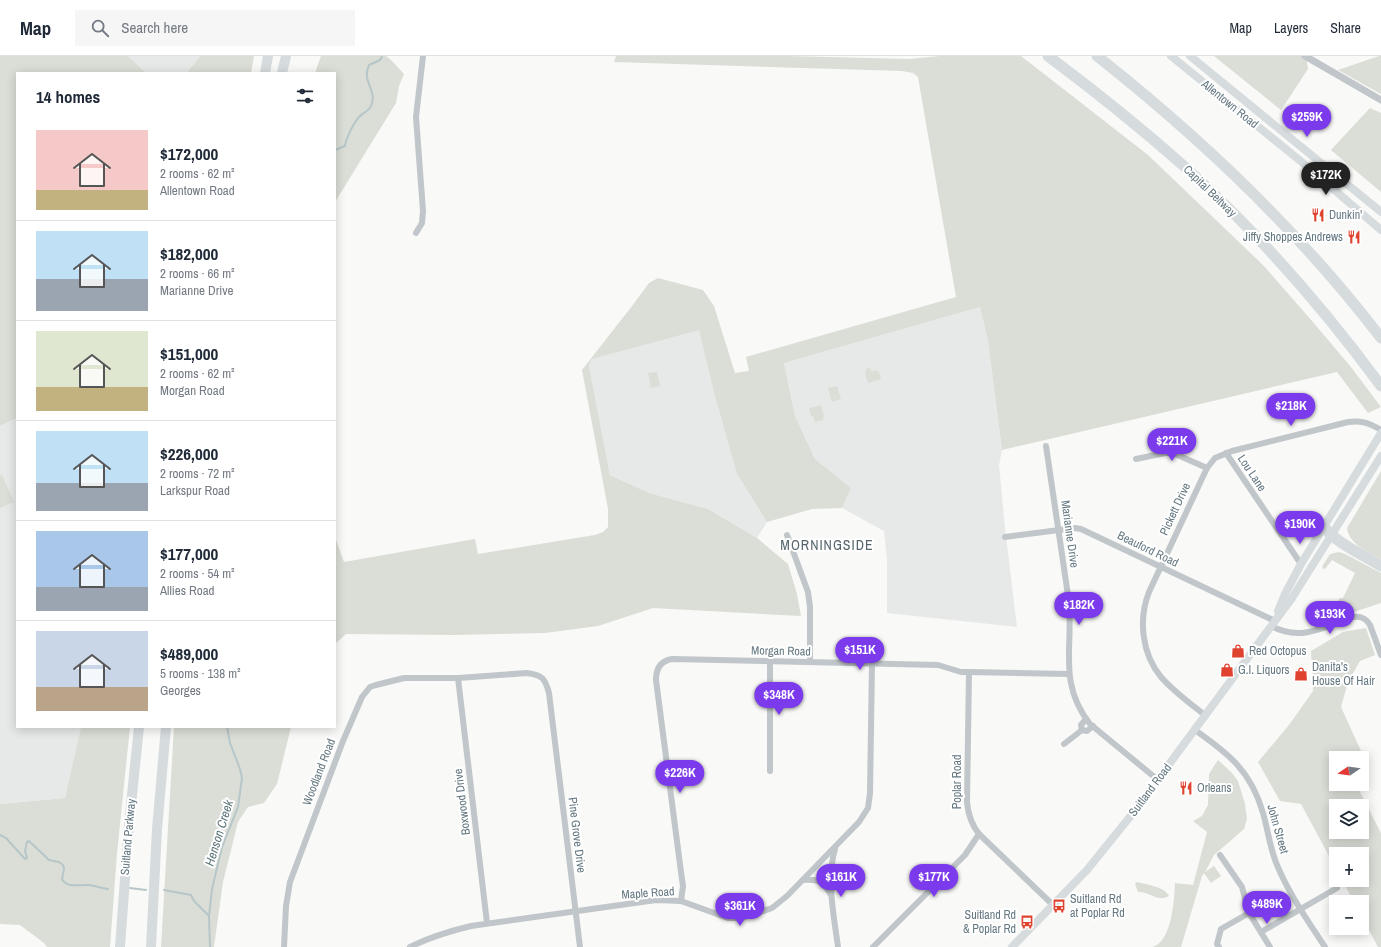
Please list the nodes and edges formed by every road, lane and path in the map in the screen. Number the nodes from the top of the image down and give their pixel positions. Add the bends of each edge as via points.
1 (268, 56) edge
2 (286, 56) edge
3 (423, 56) edge
4 (1048, 56) edge
5 (1097, 56) edge
6 (1171, 56) edge
7 (1190, 56) edge
8 (1305, 56) edge
9 (265, 72) edge
10 (282, 72) edge
11 (1381, 100) edge
12 (1310, 154) junction
13 (1303, 163) junction
14 (1381, 212) edge
15 (1381, 230) edge
16 (416, 233) dead end
17 (1381, 338) edge
18 (1381, 386) edge
19 (1381, 432) edge
20 (1046, 446) dead end
21 (1226, 454) junction
22 (1381, 456) edge
23 (1136, 459) dead end
24 (1207, 468) junction
25 (1323, 526) junction
26 (1058, 530) junction
27 (786, 535) dead end
28 (1332, 536) junction
29 (1005, 537) dead end
30 (1301, 564) junction
31 (1381, 566) edge
32 (1160, 567) junction
33 (1273, 624) junction
34 (1381, 655) edge
35 (770, 662) junction
36 (810, 662) junction
37 (872, 663) junction
38 (969, 672) junction
39 (1069, 674) junction
40 (458, 678) junction
41 (1206, 716) junction
42 (1086, 719) junction
43 (553, 726) joint
44 (1092, 726) junction
45 (139, 728) edge
46 (166, 728) edge
47 (1082, 730) junction
48 (1195, 730) junction
49 (1064, 744) dead end
50 (770, 770) dead end
51 (1158, 780) junction
52 (979, 834) junction
53 (836, 847) junction
54 (1220, 855) dead end
55 (803, 880) junction
56 (1337, 888) dead end
57 (832, 896) junction
58 (681, 901) junction
59 (1053, 905) junction
60 (1301, 909) junction
61 (576, 912) junction
62 (1249, 913) junction
63 (487, 924) junction
64 (1261, 932) junction
65 (1267, 946) edge
66 (120, 947) edge
67 (151, 947) edge
68 (284, 947) edge
69 (410, 947) edge
70 (580, 947) edge
71 (838, 947) edge
72 (873, 947) edge
73 (1012, 947) edge
74 (1219, 947) edge
75 (1325, 947) edge

1 - 9 highway
2 - 10 highway
3 - 16 street via 416,128 423,211 422,223
4 - 18 highway, Capital Beltway via 1150,136 1221,201 1291,274 1352,346
5 - 17 highway via 1171,117 1243,183 1312,256
6 - 13 main road, Allentown Road
7 - 12 main road, Allentown Road
8 - 11 street
12 - 13 main road
12 - 14 main road, Allentown Road
13 - 15 main road, Allentown Road
19 - 21 street, Pickett Drive via 1367,422 1355,421
19 - 25 main road, Suitland Road
20 - 26 street, Marianne Drive
21 - 24 street, Pickett Drive via 1216,458
21 - 30 street, Lou Lane
22 - 28 main road, Suitland Road
23 - 24 street via 1173,453
24 - 32 street, Pickett Drive
25 - 28 highway
25 - 30 main road, Suitland Road
26 - 29 street, Beauford Road
26 - 32 street, Beauford Road via 1081,529
26 - 39 street, Marianne Drive via 1069,612
27 - 36 street via 808,592
28 - 31 highway
28 - 33 main road, Suitland Road
30 - 33 main road, Suitland Road
32 - 33 street, Beauford Road
32 - 41 street, Pickett Drive via 1146,598 1143,635 1147,651 1166,682
33 - 34 street, Beauford Road via 1289,633 1301,634 1359,616 1368,621
33 - 41 main road, Suitland Road
35 - 36 street, Morgan Road
35 - 50 street
35 - 58 street, Morgan Road via 669,660 659,666 656,687 683,886
36 - 37 street, Morgan Road
37 - 38 street, Morgan Road via 938,665
37 - 53 street, Maple Road via 870,801 865,814
38 - 39 street, Morgan Road
38 - 52 street, Poplar Road via 967,808 973,827
39 - 42 street, Marianne Drive via 1074,696
40 - 43 street, Woodland Road via 536,674 547,684
40 - 63 street, Boxwood Drive
40 - 68 street, Woodland Road via 404,678 386,681 370,687 362,697 290,882
41 - 48 main road, Suitland Road
42 - 44 street, Marianne Drive
42 - 47 street via 1081,725
43 - 61 street, Pine Grove Drive
44 - 47 street via 1087,731
44 - 51 street, Marianne Drive
45 - 66 highway, Suitland Parkway via 128,831
46 - 67 highway
47 - 49 street
48 - 51 main road, Suitland Road
48 - 60 street, John Street via 1233,759 1247,776 1263,812 1277,865
51 - 59 main road, Suitland Road via 1098,857
52 - 59 street, Poplar Road
52 - 72 street via 965,855
53 - 55 street, Maple Road
53 - 57 street via 831,870
54 - 62 street via 1242,887
55 - 57 street via 820,882
55 - 58 street, Maple Road via 772,908 739,918 728,918
56 - 60 street
57 - 71 street
58 - 61 street, Maple Road via 656,900
59 - 73 main road, Suitland Road
60 - 64 street
60 - 75 street, John Street
61 - 63 street, Maple Road
61 - 70 street, Pine Grove Drive
62 - 64 street
62 - 74 street via 1221,929 1217,944
63 - 69 street, Maple Road via 452,930
64 - 65 street

